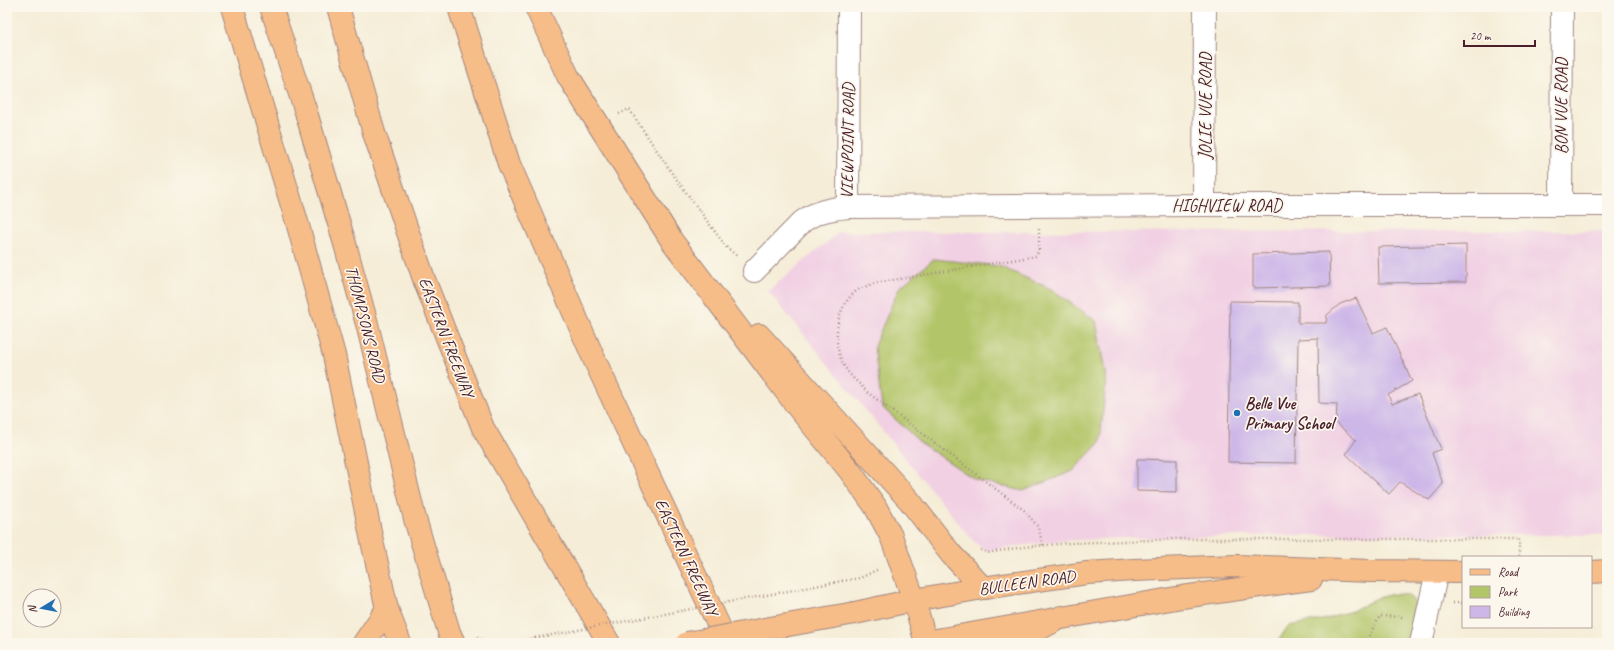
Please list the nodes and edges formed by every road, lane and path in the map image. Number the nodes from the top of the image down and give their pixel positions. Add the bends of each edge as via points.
1 (232, 7) edge
2 (271, 7) edge
3 (338, 7) edge
4 (459, 7) edge
5 (463, 7) edge
6 (536, 7) edge
7 (848, 7) edge
8 (1205, 7) edge
9 (1562, 7) edge
10 (617, 116) dead end
11 (509, 164) junction
12 (1204, 204) junction
13 (1561, 205) junction
14 (1607, 205) edge
15 (1040, 206) junction
16 (848, 207) junction
17 (672, 241) junction
18 (754, 271) joint
19 (1519, 539) dead end
20 (1043, 546) dead end
21 (1519, 556) edge
22 (1607, 571) edge
23 (1371, 572) junction
24 (1431, 572) junction
25 (1462, 572) edge
26 (1592, 572) edge
27 (842, 581) dead end
28 (982, 588) junction
29 (914, 600) junction
30 (387, 609) junction
31 (1380, 616) dead end
32 (1060, 617) junction
33 (364, 643) edge
34 (400, 643) edge
35 (454, 643) edge
36 (507, 643) edge
37 (609, 643) edge
38 (687, 643) edge
39 (727, 643) edge
40 (923, 643) edge
41 (1014, 643) edge
42 (1365, 643) edge
43 (1421, 643) edge

1 - 30 main road via 334,355
2 - 35 main road, THOMPSONS ROAD via 343,236 415,519
3 - 37 main road, EASTERN FREEWAY via 374,133 425,282 483,428
4 - 11 main road, EASTERN FREEWAY
5 - 11 main road, EASTERN FREEWAY
6 - 17 main road via 568,76
7 - 16 street, VIEWPOINT ROAD
8 - 12 street, JOLIE VUE ROAD
9 - 13 street, BON VUE ROAD
10 - 18 path via 629,109 727,248
11 - 39 main road, EASTERN FREEWAY via 595,361
12 - 13 street, HIGHVIEW ROAD
12 - 15 street, HIGHVIEW ROAD
13 - 14 street, HIGHVIEW ROAD
15 - 16 street, HIGHVIEW ROAD
15 - 20 path via 1039,250 1036,256 875,283 858,290 844,305 837,325 837,346 845,368 867,392 1026,511 1038,527
16 - 18 street, VIEWPOINT ROAD via 830,209 810,216
17 - 28 main road via 909,500 951,554
17 - 29 main road via 875,506 891,536
19 - 21 path
22 - 26 main road
23 - 24 main road, BULLEEN ROAD
23 - 28 main road, BULLEEN ROAD via 1237,566 1134,570 1088,573
23 - 32 main road, BULLEEN ROAD
24 - 25 main road, BULLEEN ROAD
24 - 43 street
27 - 36 path, bridge
28 - 29 main road, BULLEEN ROAD
29 - 38 main road, BULLEEN ROAD, bridge
29 - 40 main road
30 - 33 main road
30 - 34 main road
31 - 42 path
32 - 40 main road, BULLEEN ROAD
32 - 41 main road

